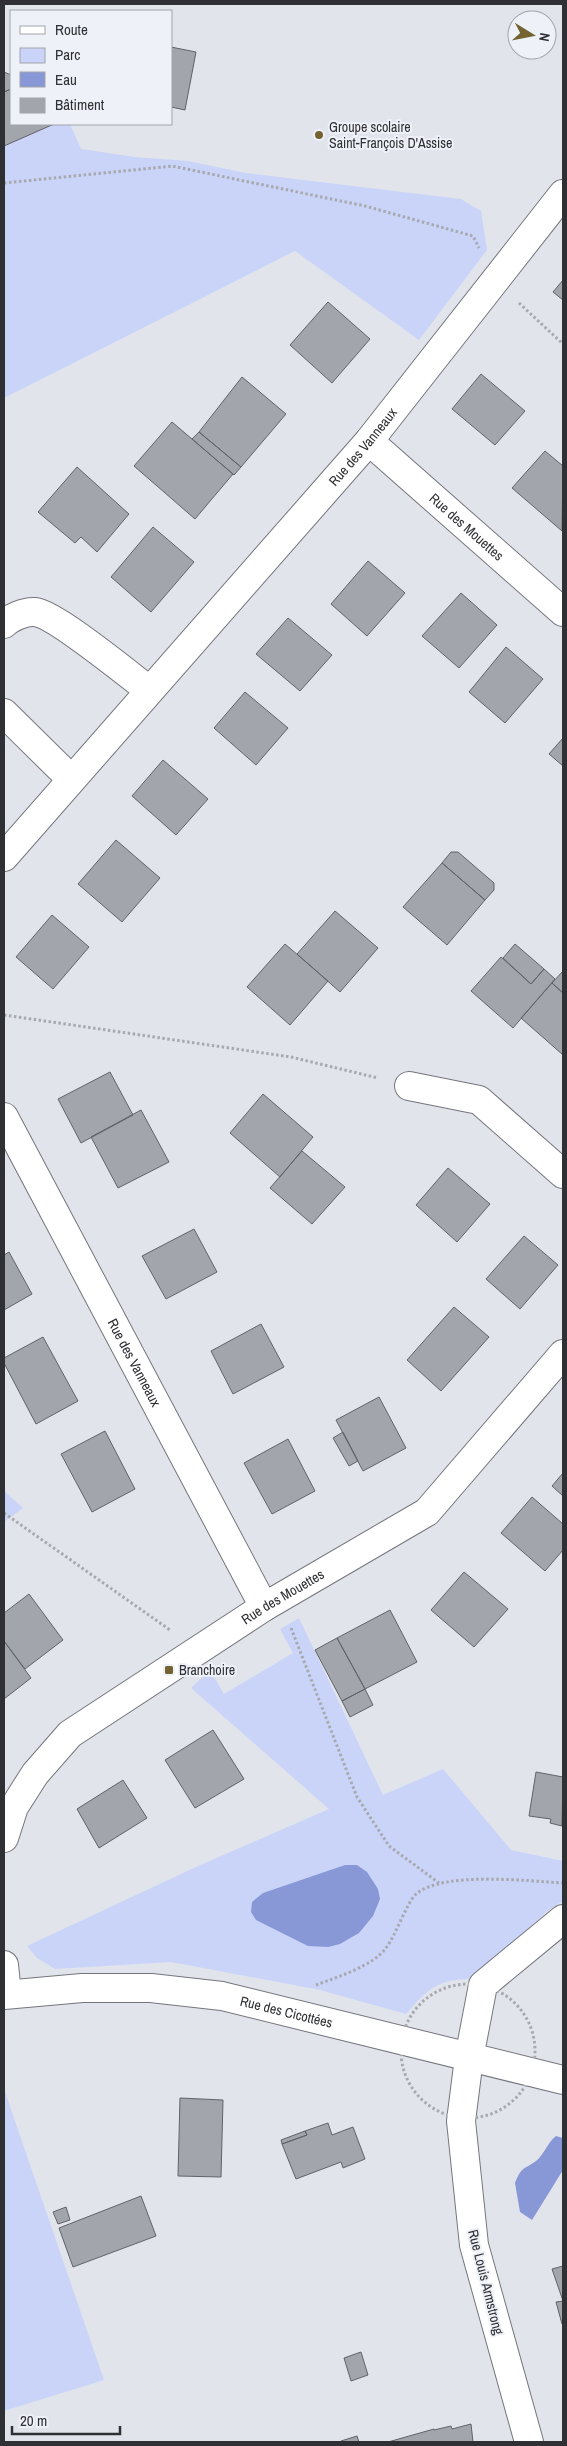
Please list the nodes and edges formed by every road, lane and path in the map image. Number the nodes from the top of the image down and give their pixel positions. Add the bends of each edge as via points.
1 (4, 183) edge
2 (563, 194) edge
3 (496, 281) junction
4 (563, 344) edge
5 (369, 441) junction
6 (563, 612) edge
7 (4, 624) edge
8 (149, 690) junction
9 (4, 713) edge
10 (72, 779) junction
11 (4, 857) edge
12 (4, 1015) edge
13 (410, 1086) joint
14 (4, 1117) edge
15 (563, 1174) edge
16 (563, 1354) edge
17 (4, 1512) edge
18 (271, 1603) junction
19 (199, 1650) junction
20 (4, 1838) edge
21 (439, 1883) junction
22 (563, 1883) edge
23 (563, 1919) edge
24 (4, 1965) edge
25 (6, 1994) edge
26 (295, 2013) junction
27 (469, 2058) junction
28 (563, 2080) edge
29 (529, 2442) edge

1 - 3 path via 172,166 365,206 473,236
2 - 3 street, Rue des Vanneaux
3 - 4 path
3 - 5 street, Rue des Vanneaux
5 - 6 street, Rue des Mouettes
5 - 8 street, Rue des Vanneaux
7 - 8 street via 10,618 35,611 56,620
8 - 10 street, Rue des Vanneaux
9 - 10 street
10 - 11 street, Rue des Vanneaux
12 - 13 path via 290,1057
13 - 15 street via 479,1100
14 - 18 street, Rue des Vanneaux
16 - 18 street, Rue des Mouettes via 427,1512
17 - 19 path
18 - 19 street, Rue des Mouettes
18 - 21 path via 290,1624 357,1797 389,1846
19 - 20 street, Rue des Mouettes via 70,1734 35,1774 14,1808
21 - 22 path via 488,1879
21 - 26 path via 416,1894 386,1949 361,1967 313,1986
23 - 27 street, Rue Louis Armstrong via 483,1985
24 - 25 street
25 - 26 street, Rue des Cicottées via 82,1988 151,1988 222,1996
26 - 27 street, Rue des Cicottées
27 - 28 street, Rue des Cicottées
27 - 29 street, Rue Louis Armstrong via 460,2120 474,2245

